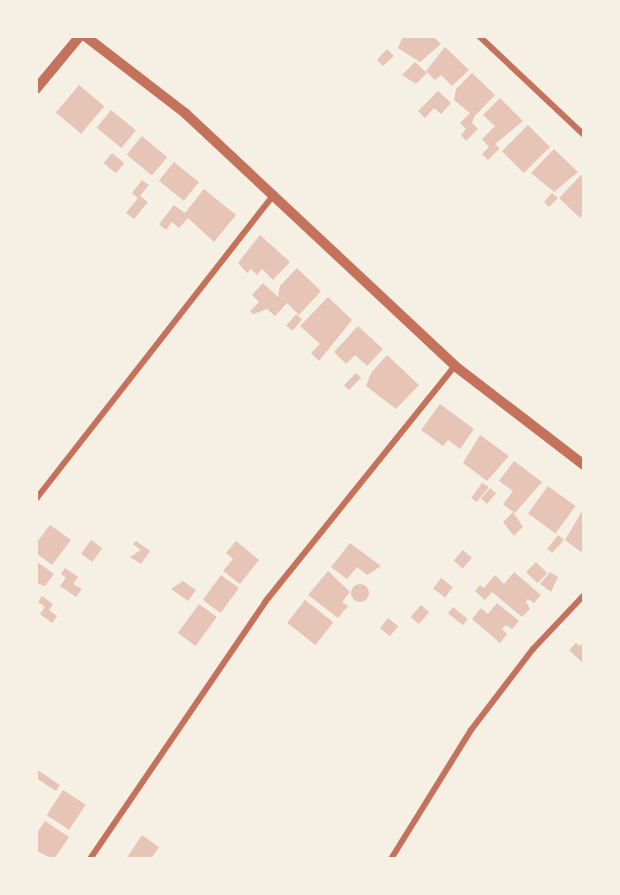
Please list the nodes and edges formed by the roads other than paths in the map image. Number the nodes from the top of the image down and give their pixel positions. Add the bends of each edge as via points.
1 (80, 36) edge
2 (85, 36) edge
3 (479, 36) edge
4 (36, 89) edge
5 (584, 135) edge
6 (274, 194) junction
7 (455, 366) junction
8 (584, 465) edge
9 (36, 499) edge
10 (584, 595) edge
11 (90, 859) edge
12 (391, 859) edge

1 - 4 street
2 - 6 street via 185,113
3 - 5 street
6 - 7 street
6 - 9 street
7 - 8 street
7 - 11 street via 265,602
10 - 12 street via 533,649 471,730

